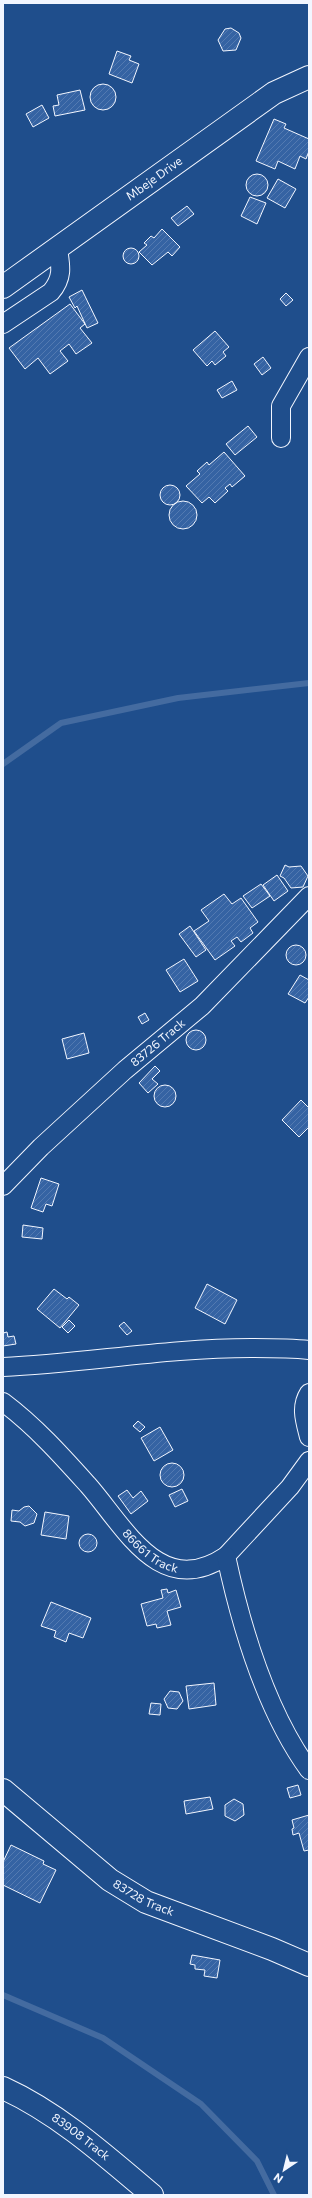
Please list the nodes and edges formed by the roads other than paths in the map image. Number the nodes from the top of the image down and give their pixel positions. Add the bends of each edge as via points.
1 (309, 76) edge
2 (58, 249) junction
3 (3, 287) edge
4 (3, 324) edge
5 (309, 357) edge
6 (281, 438) dead end
7 (309, 896) edge
8 (3, 1186) edge
9 (309, 1350) edge
10 (3, 1367) edge
11 (309, 1393) edge
12 (3, 1402) edge
13 (309, 1437) edge
14 (309, 1461) edge
15 (226, 1556) junction
16 (309, 1770) edge
17 (3, 1790) edge
18 (309, 1966) edge
19 (3, 2088) edge
20 (152, 2195) edge

1 - 2 street, Mbeje Drive via 274,93
2 - 3 street, Mbeje Drive
2 - 4 street via 60,278 51,292
5 - 6 street via 281,406
7 - 8 street, 83726 Track via 202,1006 125,1070 41,1147
9 - 10 street via 217,1348
11 - 13 street via 304,1400 303,1409
12 - 15 street, 86661 Track via 28,1421 62,1456 122,1530 144,1552 163,1564 181,1569 199,1569
14 - 15 street, 86661 Track via 290,1487
15 - 16 street via 230,1578 262,1678 281,1726
17 - 18 street, 83728 Track via 110,1880 146,1902 272,1949
19 - 20 street, 83908 Track via 77,2134

